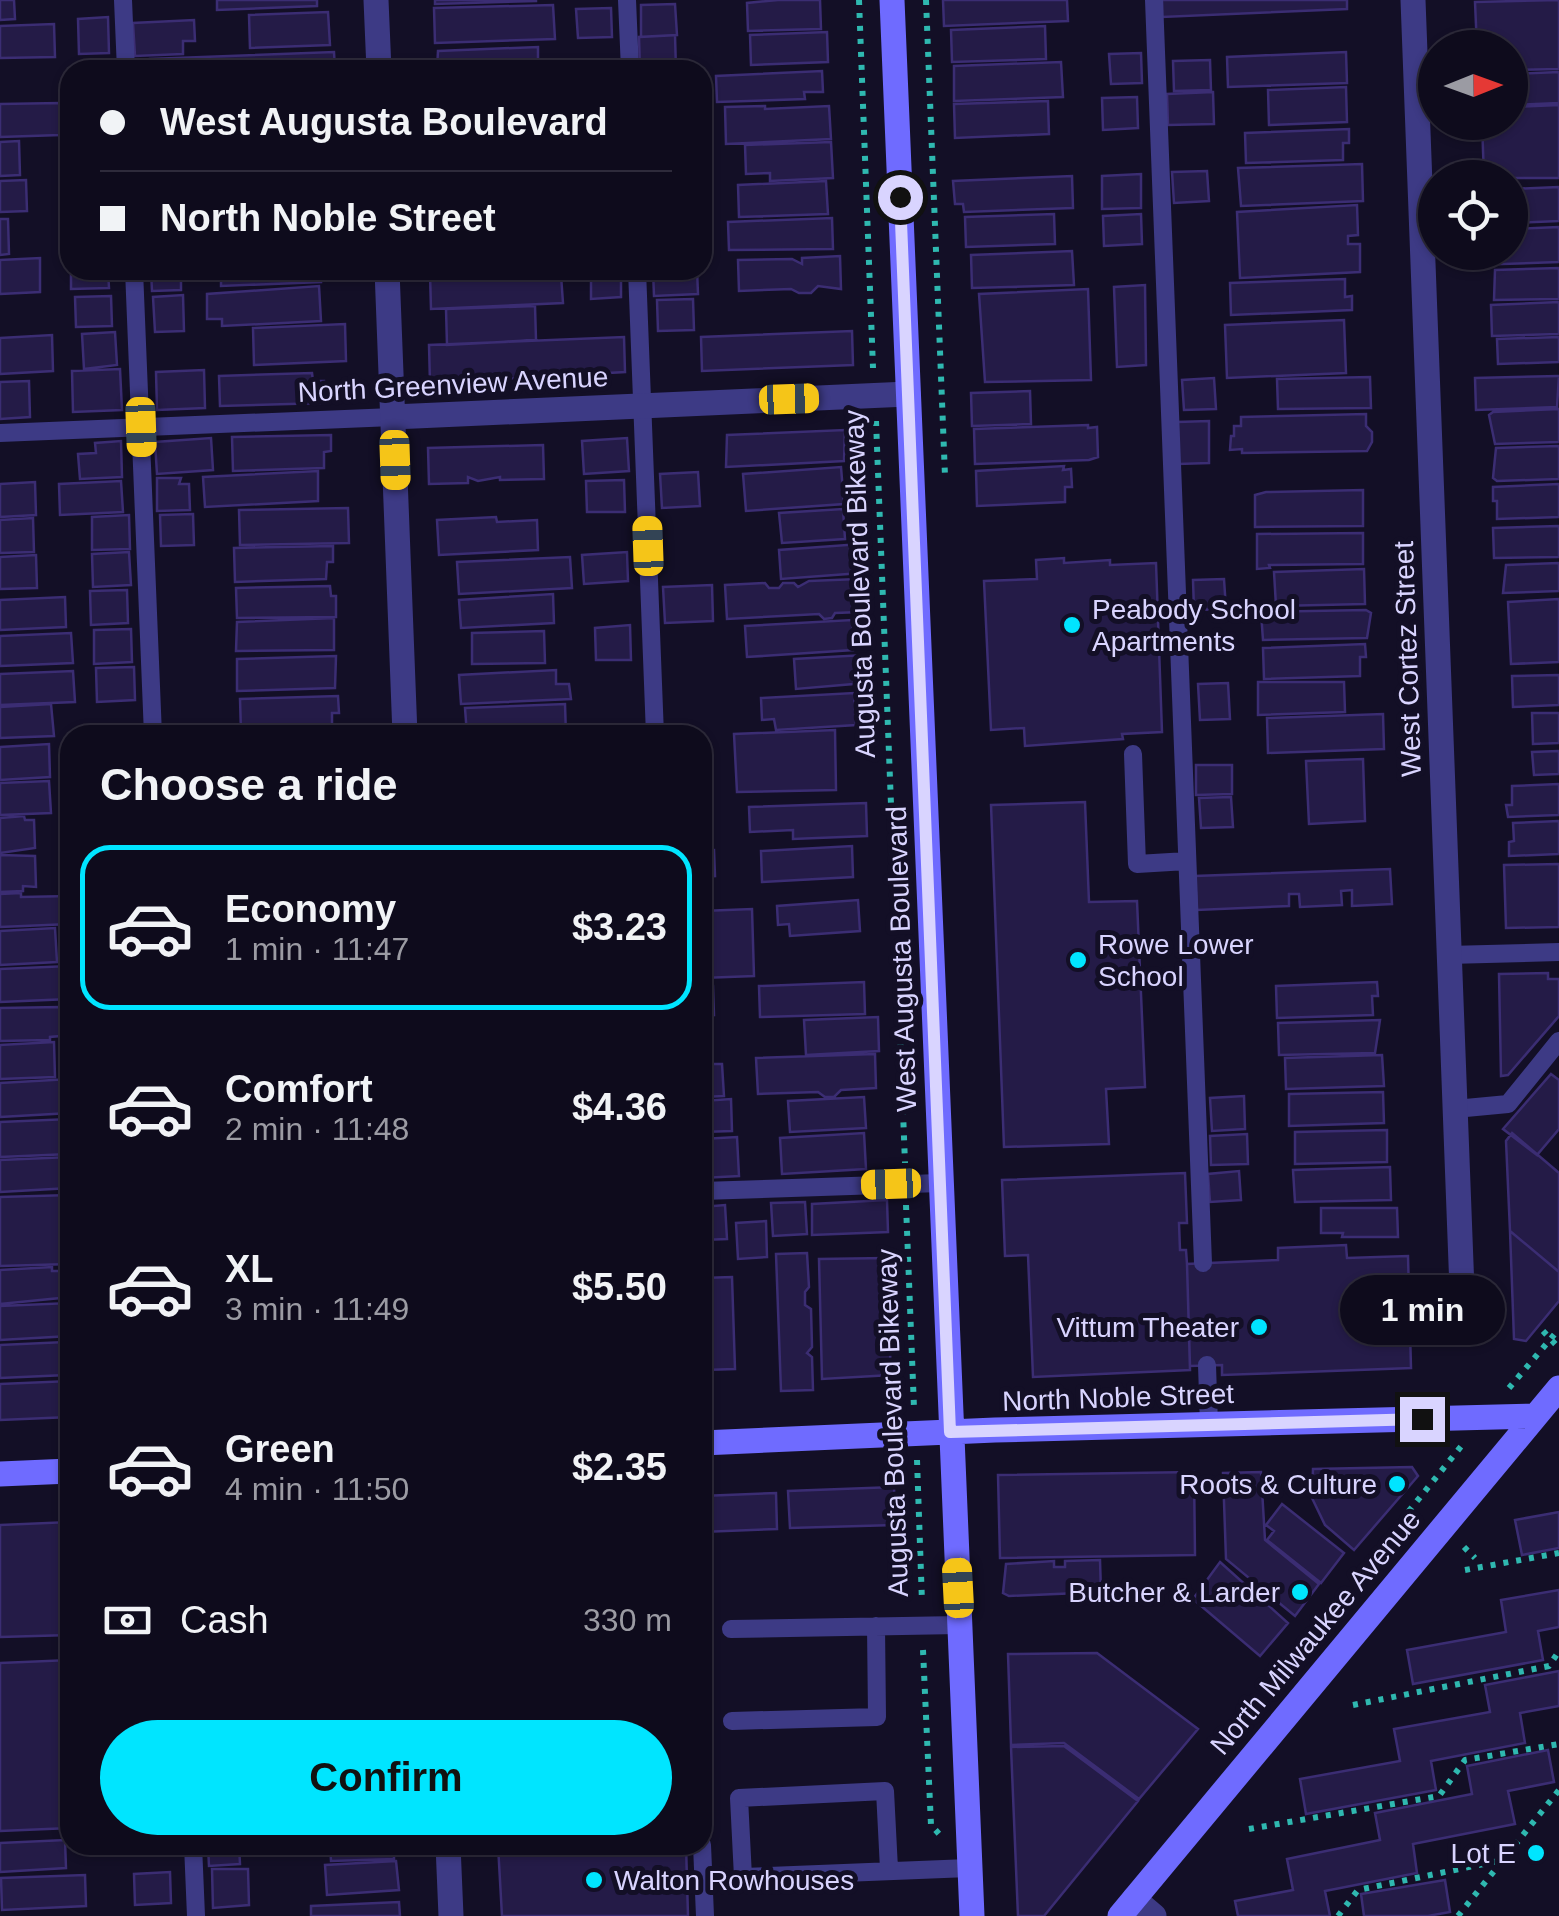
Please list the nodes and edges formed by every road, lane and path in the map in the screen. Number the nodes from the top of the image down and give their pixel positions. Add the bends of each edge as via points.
1 (123, 0) edge
2 (376, 0) edge
3 (627, 0) edge
4 (859, 0) edge
5 (892, 0) edge
6 (1154, 0) edge
7 (1413, 0) edge
8 (126, 60) edge
9 (379, 60) edge
10 (630, 60) edge
11 (134, 280) edge
12 (387, 280) edge
13 (638, 280) edge
14 (908, 394) junction
15 (874, 395) junction
16 (642, 406) junction
17 (394, 417) junction
18 (141, 427) junction
19 (0, 433) edge
20 (152, 725) edge
21 (405, 725) edge
22 (655, 725) edge
23 (1133, 754) dead end
24 (1187, 862) junction
25 (1559, 952) edge
26 (1448, 955) junction
27 (1559, 1041) edge
28 (1455, 1109) junction
29 (940, 1182) junction
30 (906, 1184) junction
31 (712, 1191) edge
32 (1203, 1263) dead end
33 (1463, 1316) dead end
34 (1559, 1329) edge
35 (1543, 1331) dead end
36 (1551, 1339) junction
37 (1559, 1347) edge
38 (1207, 1366) dead end
39 (1524, 1369) dead end
40 (1559, 1388) edge
41 (1535, 1416) junction
42 (1209, 1425) junction
43 (950, 1432) junction
44 (916, 1434) junction
45 (712, 1443) edge
46 (60, 1471) edge
47 (0, 1474) edge
48 (1559, 1553) edge
49 (1466, 1570) dead end
50 (959, 1625) junction
51 (876, 1626) junction
52 (923, 1626) junction
53 (730, 1629) dead end
54 (1559, 1651) edge
55 (1353, 1705) dead end
56 (732, 1721) dead end
57 (1559, 1744) edge
58 (1559, 1790) edge
59 (932, 1825) dead end
60 (1249, 1829) dead end
61 (193, 1855) edge
62 (448, 1855) edge
63 (702, 1855) edge
64 (1503, 1860) junction
65 (969, 1868) junction
66 (889, 1870) junction
67 (1127, 1907) edge
68 (196, 1916) edge
69 (451, 1916) edge
70 (704, 1916) edge
71 (972, 1916) edge
72 (1154, 1916) edge
73 (1338, 1916) edge
74 (1458, 1916) edge

1 - 8 lane
2 - 9 street
3 - 10 lane
4 - 15 path, Augusta Boulevard Bikeway
5 - 14 street, West Augusta Boulevard
6 - 24 lane
7 - 26 street, West Cortez Street
11 - 18 lane
12 - 17 street
13 - 16 lane
14 - 15 street, North Greenview Avenue
14 - 29 street, West Augusta Boulevard
15 - 16 street, North Greenview Avenue
15 - 30 path, Augusta Boulevard Bikeway
16 - 17 street, North Greenview Avenue
16 - 22 lane
17 - 18 lane, North Greenview Avenue
17 - 21 street
18 - 19 lane, North Greenview Avenue
18 - 20 lane
23 - 24 lane via 1137,864
24 - 32 lane
25 - 26 lane
26 - 28 street, West Cortez Street
27 - 28 lane via 1508,1104
28 - 33 street, West Cortez Street
29 - 30 lane
29 - 43 street, West Augusta Boulevard
30 - 31 lane
30 - 44 path, Augusta Boulevard Bikeway
34 - 36 path
35 - 36 path
36 - 37 path
36 - 39 path
38 - 42 lane
40 - 41 street, North Milwaukee Avenue
41 - 42 street, North Noble Street
41 - 67 street, North Milwaukee Avenue
42 - 43 street, North Noble Street
43 - 44 street, North Noble Street
43 - 50 street, West Augusta Boulevard
44 - 45 street, North Noble Street
44 - 52 path, Augusta Boulevard Bikeway
46 - 47 street
48 - 49 path
50 - 52 lane
50 - 65 street, West Augusta Boulevard
51 - 52 lane
51 - 53 lane
51 - 56 lane via 877,1717
52 - 59 path, Augusta Boulevard Bikeway
54 - 55 path via 1548,1666
57 - 60 path via 1465,1760 1439,1796
58 - 64 path
61 - 68 lane
62 - 69 street
63 - 70 lane
64 - 73 path via 1358,1890
64 - 74 path
65 - 66 lane
65 - 71 street, West Augusta Boulevard
66 - 66 lane via 743,1876 739,1798 885,1791
67 - 72 street

